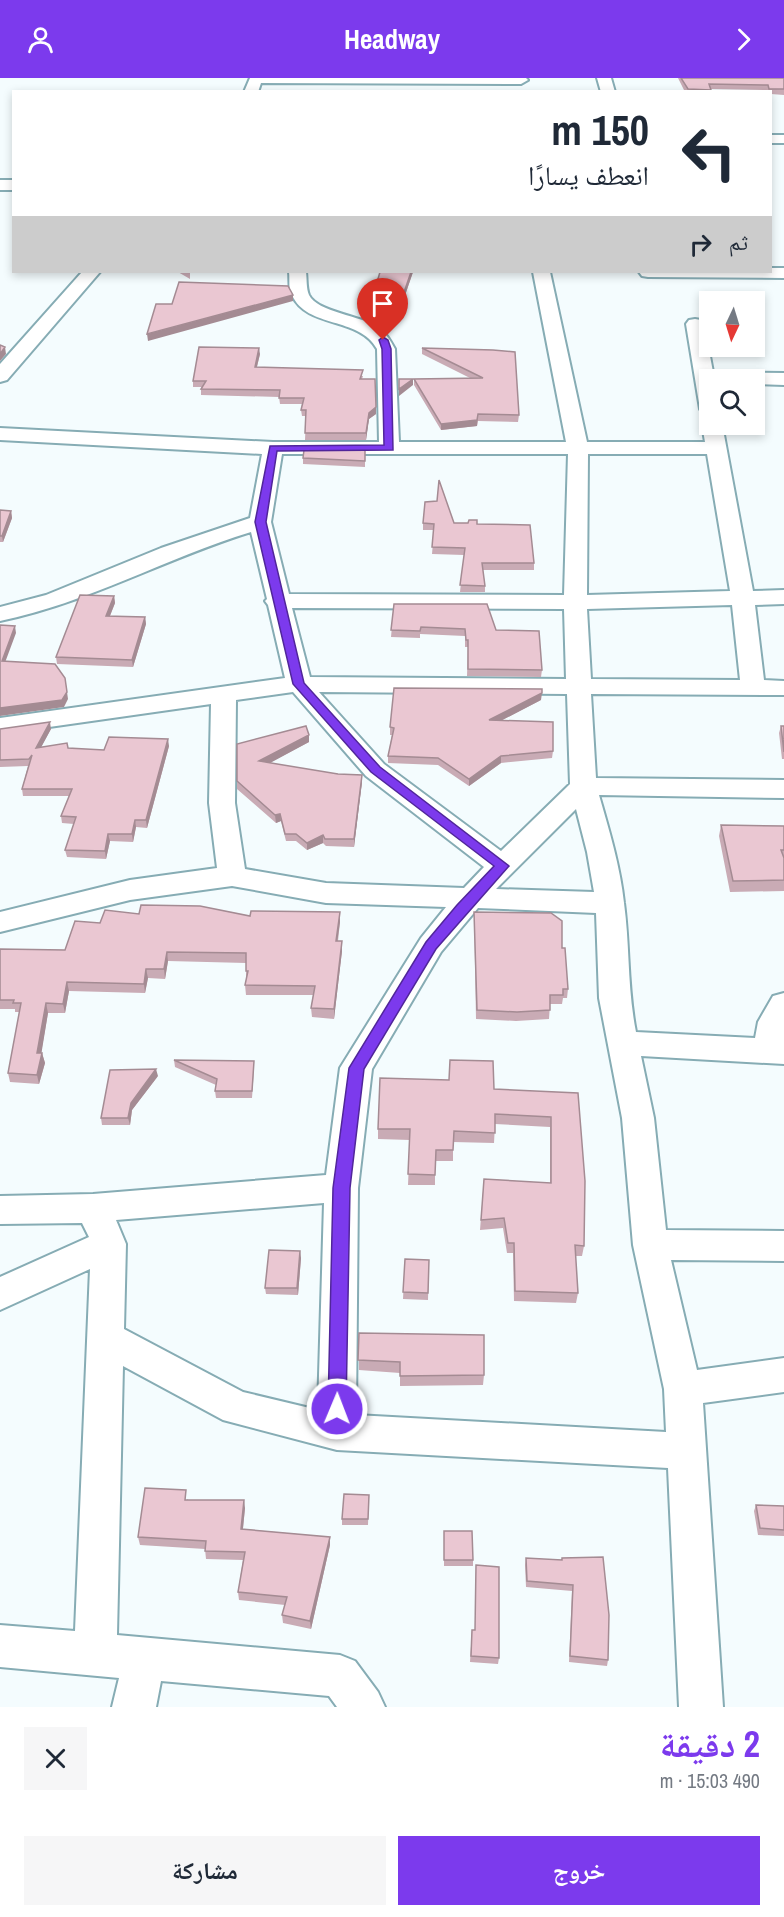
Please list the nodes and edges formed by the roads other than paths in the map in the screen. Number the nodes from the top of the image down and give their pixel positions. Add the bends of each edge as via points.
1 (437, 79) edge
2 (521, 83) edge
3 (252, 90) edge
4 (90, 273) edge
5 (298, 273) edge
6 (542, 273) edge
7 (695, 324) dead end
8 (702, 369) edge
9 (0, 376) edge
10 (765, 379) edge
11 (784, 379) edge
12 (0, 434) edge
13 (714, 435) edge
14 (273, 448) junction
15 (389, 448) junction
16 (716, 448) junction
17 (579, 449) junction
18 (260, 522) junction
19 (742, 597) junction
20 (784, 597) edge
21 (277, 601) junction
22 (576, 602) junction
23 (0, 614) edge
24 (299, 684) junction
25 (578, 687) junction
26 (753, 688) junction
27 (784, 688) edge
28 (224, 695) junction
29 (0, 726) edge
30 (583, 786) junction
31 (784, 789) edge
32 (502, 866) junction
33 (232, 876) junction
34 (472, 897) junction
35 (610, 903) junction
36 (0, 922) edge
37 (784, 1004) edge
38 (624, 1044) junction
39 (776, 1051) edge
40 (341, 1188) junction
41 (93, 1208) junction
42 (0, 1210) edge
43 (109, 1244) junction
44 (650, 1245) junction
45 (784, 1246) edge
46 (0, 1294) edge
47 (106, 1338) junction
48 (784, 1375) edge
49 (683, 1389) junction
50 (337, 1432) junction
51 (686, 1451) junction
52 (0, 1646) edge
53 (95, 1654) junction
54 (144, 1659) junction
55 (134, 1707) edge
56 (363, 1707) edge
57 (701, 1707) edge

1 - 2 street
1 - 3 street via 256,79
4 - 9 street
5 - 15 street via 300,295 308,304 368,328 383,340 387,349
6 - 17 street
7 - 8 street
10 - 11 street
12 - 14 street
13 - 16 street
14 - 15 street
14 - 18 street
15 - 17 street
16 - 17 street
16 - 19 street
17 - 22 street
18 - 21 street
18 - 23 street via 197,541 64,598
19 - 20 street
19 - 22 street
19 - 26 street
21 - 22 street
21 - 24 street
22 - 25 street
24 - 25 street
24 - 28 street
24 - 32 street via 375,770
25 - 26 street
25 - 30 street
26 - 27 street
28 - 29 street
28 - 33 street via 222,803
30 - 31 street
30 - 32 street
30 - 35 street
32 - 34 street
33 - 34 street via 326,893
33 - 36 street via 130,890
34 - 35 street
34 - 40 street via 431,945 356,1068
35 - 38 street via 614,998
37 - 39 street via 773,1022
38 - 39 street
38 - 44 street via 638,1118
40 - 41 street
40 - 50 street
41 - 42 street
41 - 43 street
43 - 46 street
43 - 47 street
44 - 45 street
44 - 49 street
47 - 50 street via 236,1408
47 - 53 street
48 - 49 street
49 - 51 street
50 - 51 street
51 - 57 street
52 - 53 street
53 - 54 street
54 - 55 street
54 - 56 street via 340,1676

